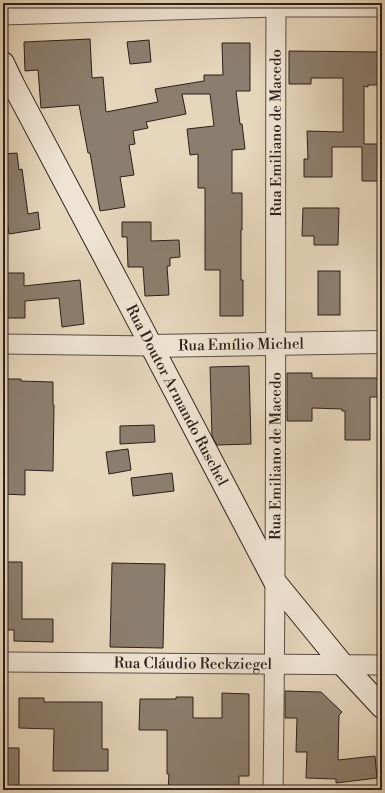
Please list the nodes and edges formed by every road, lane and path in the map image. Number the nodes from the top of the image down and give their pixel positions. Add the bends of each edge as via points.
1 (276, 5) edge
2 (382, 7) edge
3 (3, 15) edge
4 (3, 63) edge
5 (382, 342) edge
6 (3, 344) edge
7 (276, 344) junction
8 (152, 346) junction
9 (275, 582) junction
10 (3, 662) edge
11 (275, 664) junction
12 (342, 664) junction
13 (382, 665) edge
14 (382, 707) edge
15 (272, 790) edge

1 - 2 street
1 - 3 street
1 - 7 street, Rua Emiliano de Macedo
4 - 8 main road, Rua Doutor Armando Ruschel
5 - 7 main road, Rua Emílio Michel
6 - 8 street, Rua Emílio Michel
7 - 8 main road, Rua Emílio Michel
7 - 9 street, Rua Emiliano de Macedo
8 - 9 main road, Rua Doutor Armando Ruschel
9 - 11 street, Rua Emiliano de Macedo
9 - 12 main road, Rua Doutor Armando Ruschel
10 - 11 street, Rua Cláudio Reckziegel
11 - 12 street, Rua Cláudio Reckziegel
11 - 15 street, Rua Emiliano de Macedo
12 - 13 street, Rua Cláudio Reckziegel
12 - 14 main road, Rua Doutor Armando Ruschel

